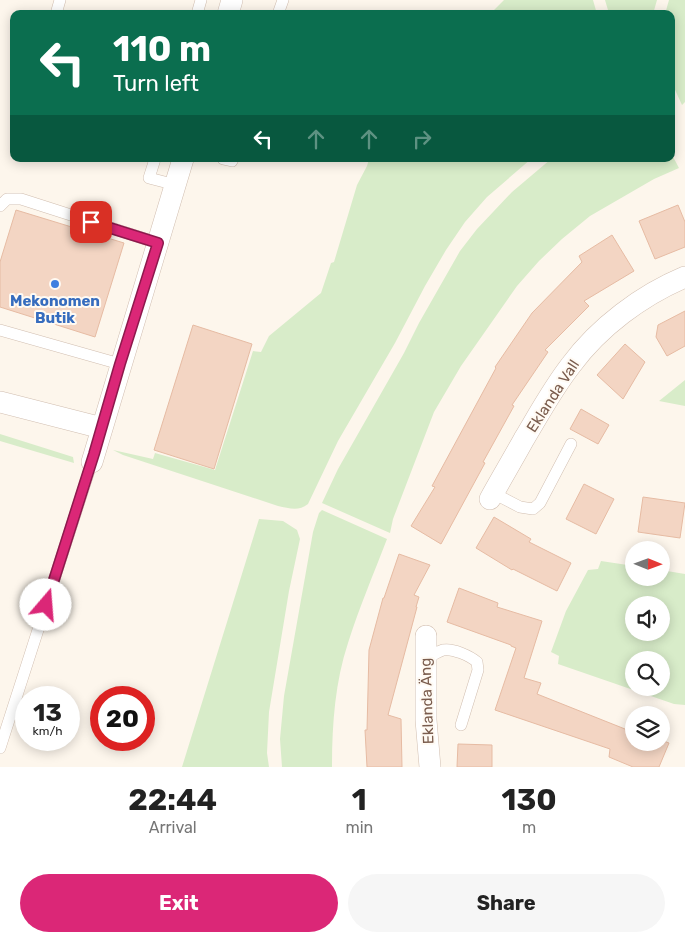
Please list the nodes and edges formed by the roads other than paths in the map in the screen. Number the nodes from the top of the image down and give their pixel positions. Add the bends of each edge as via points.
1 (154, 162) edge
2 (182, 162) edge
3 (176, 186) junction
4 (0, 206) edge
5 (158, 243) junction
6 (685, 277) edge
7 (0, 330) edge
8 (120, 364) junction
9 (0, 402) edge
10 (102, 428) junction
11 (571, 444) dead end
12 (92, 462) joint
13 (491, 496) joint
14 (426, 636) dead end
15 (426, 660) junction
16 (461, 725) dead end
17 (0, 748) edge
18 (430, 767) edge

1 - 3 lane via 149,178
2 - 3 street
3 - 5 street
4 - 5 lane via 7,200 21,199
5 - 8 street
6 - 13 street, Eklanda Vall via 628,308 572,363
7 - 8 lane
8 - 10 street
9 - 10 street
10 - 12 street
11 - 13 lane via 540,503 533,509
12 - 17 lane
14 - 15 street, Eklanda Äng
15 - 16 lane via 448,650 477,662 478,670
15 - 18 street, Eklanda Äng

